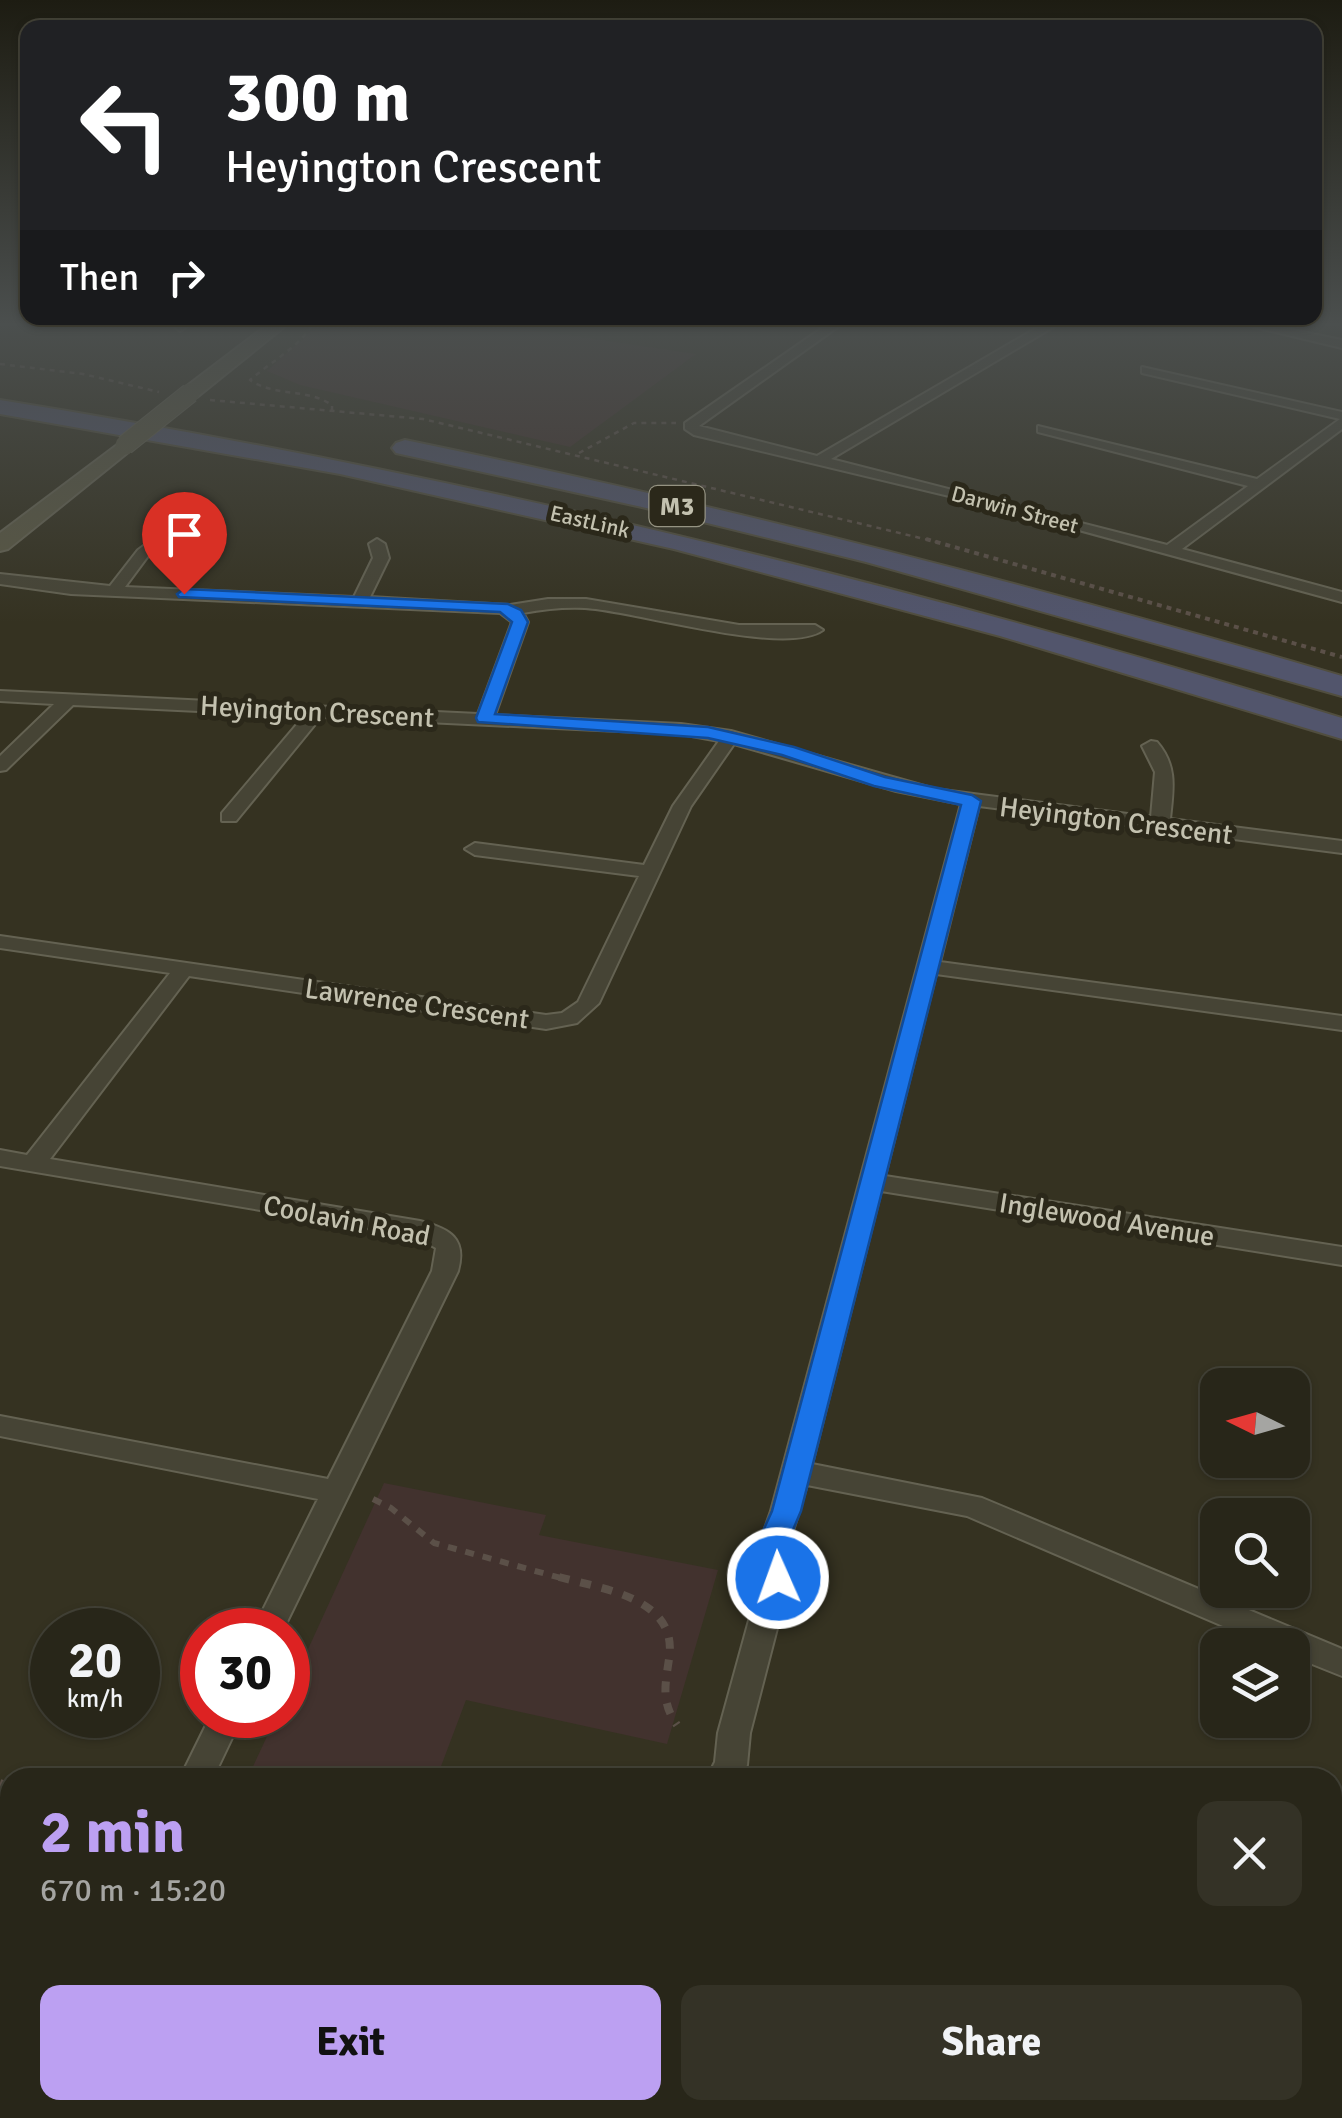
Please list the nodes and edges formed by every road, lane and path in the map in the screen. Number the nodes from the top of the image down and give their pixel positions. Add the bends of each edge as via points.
1 (104, 425) edge
2 (161, 425) edge
3 (631, 425) edge
4 (691, 425) edge
5 (880, 425) edge
6 (1335, 425) edge
7 (1043, 429) dead end
8 (381, 444) dead end
9 (577, 454) dead end
10 (822, 459) junction
11 (1259, 484) junction
12 (196, 511) dead end
13 (0, 544) edge
14 (377, 544) dead end
15 (1170, 552) junction
16 (0, 579) edge
17 (114, 591) junction
18 (1342, 597) edge
19 (360, 601) junction
20 (510, 610) junction
21 (815, 630) dead end
22 (1342, 686) edge
23 (0, 696) edge
24 (69, 699) junction
25 (317, 711) junction
26 (485, 718) junction
27 (1342, 729) edge
28 (731, 736) junction
29 (1150, 746) dead end
30 (0, 766) edge
31 (972, 801) junction
32 (229, 817) dead end
33 (1160, 825) junction
34 (1342, 847) edge
35 (476, 850) dead end
36 (651, 872) junction
37 (0, 942) edge
38 (928, 967) junction
39 (184, 969) junction
40 (1342, 1023) edge
41 (0, 1158) edge
42 (33, 1164) junction
43 (872, 1182) junction
44 (1342, 1256) edge
45 (0, 1426) edge
46 (797, 1472) junction
47 (336, 1492) junction
48 (373, 1499) dead end
49 (279, 1608) edge
50 (1342, 1663) edge
51 (677, 1725) dead end
52 (215, 1738) edge
53 (201, 1768) edge
54 (730, 1768) edge

1 - 27 highway, EastLink / M3 via 350,467 799,570
2 - 13 main road, bridge via 125,444
3 - 9 path
4 - 10 street, Darwin Street via 698,432
5 - 10 street
6 - 11 street
7 - 11 street
8 - 22 highway, EastLink / M3 via 863,551
10 - 15 street, Darwin Street
11 - 15 street
12 - 17 street via 143,553
14 - 19 street via 381,558
15 - 18 street, Darwin Street
16 - 17 street
17 - 19 street
19 - 20 street
20 - 21 street via 583,604 765,633
20 - 26 street via 520,622
23 - 24 street, Heyington Crescent
24 - 25 street, Heyington Crescent
24 - 30 street
25 - 26 street, Heyington Crescent
25 - 32 street
26 - 28 street, Heyington Crescent
28 - 31 street, Heyington Crescent via 880,782
28 - 36 street, Lawrence Crescent via 682,806
29 - 33 street via 1164,763
31 - 33 street, Heyington Crescent
31 - 38 street
33 - 34 street, Heyington Crescent
35 - 36 street
36 - 39 street, Lawrence Crescent via 588,1002 564,1020
37 - 39 street, Lawrence Crescent
38 - 40 street
38 - 43 street
39 - 42 street
41 - 42 street, Coolavin Road
42 - 47 street, Coolavin Road via 420,1230 446,1243 445,1271
43 - 44 street, Inglewood Avenue
43 - 46 street
45 - 47 street
46 - 50 street via 972,1506
46 - 54 street via 772,1544 778,1587 752,1665
47 - 49 street, Coolavin Road
48 - 51 path via 434,1543 650,1605 672,1638 663,1702
52 - 53 street

